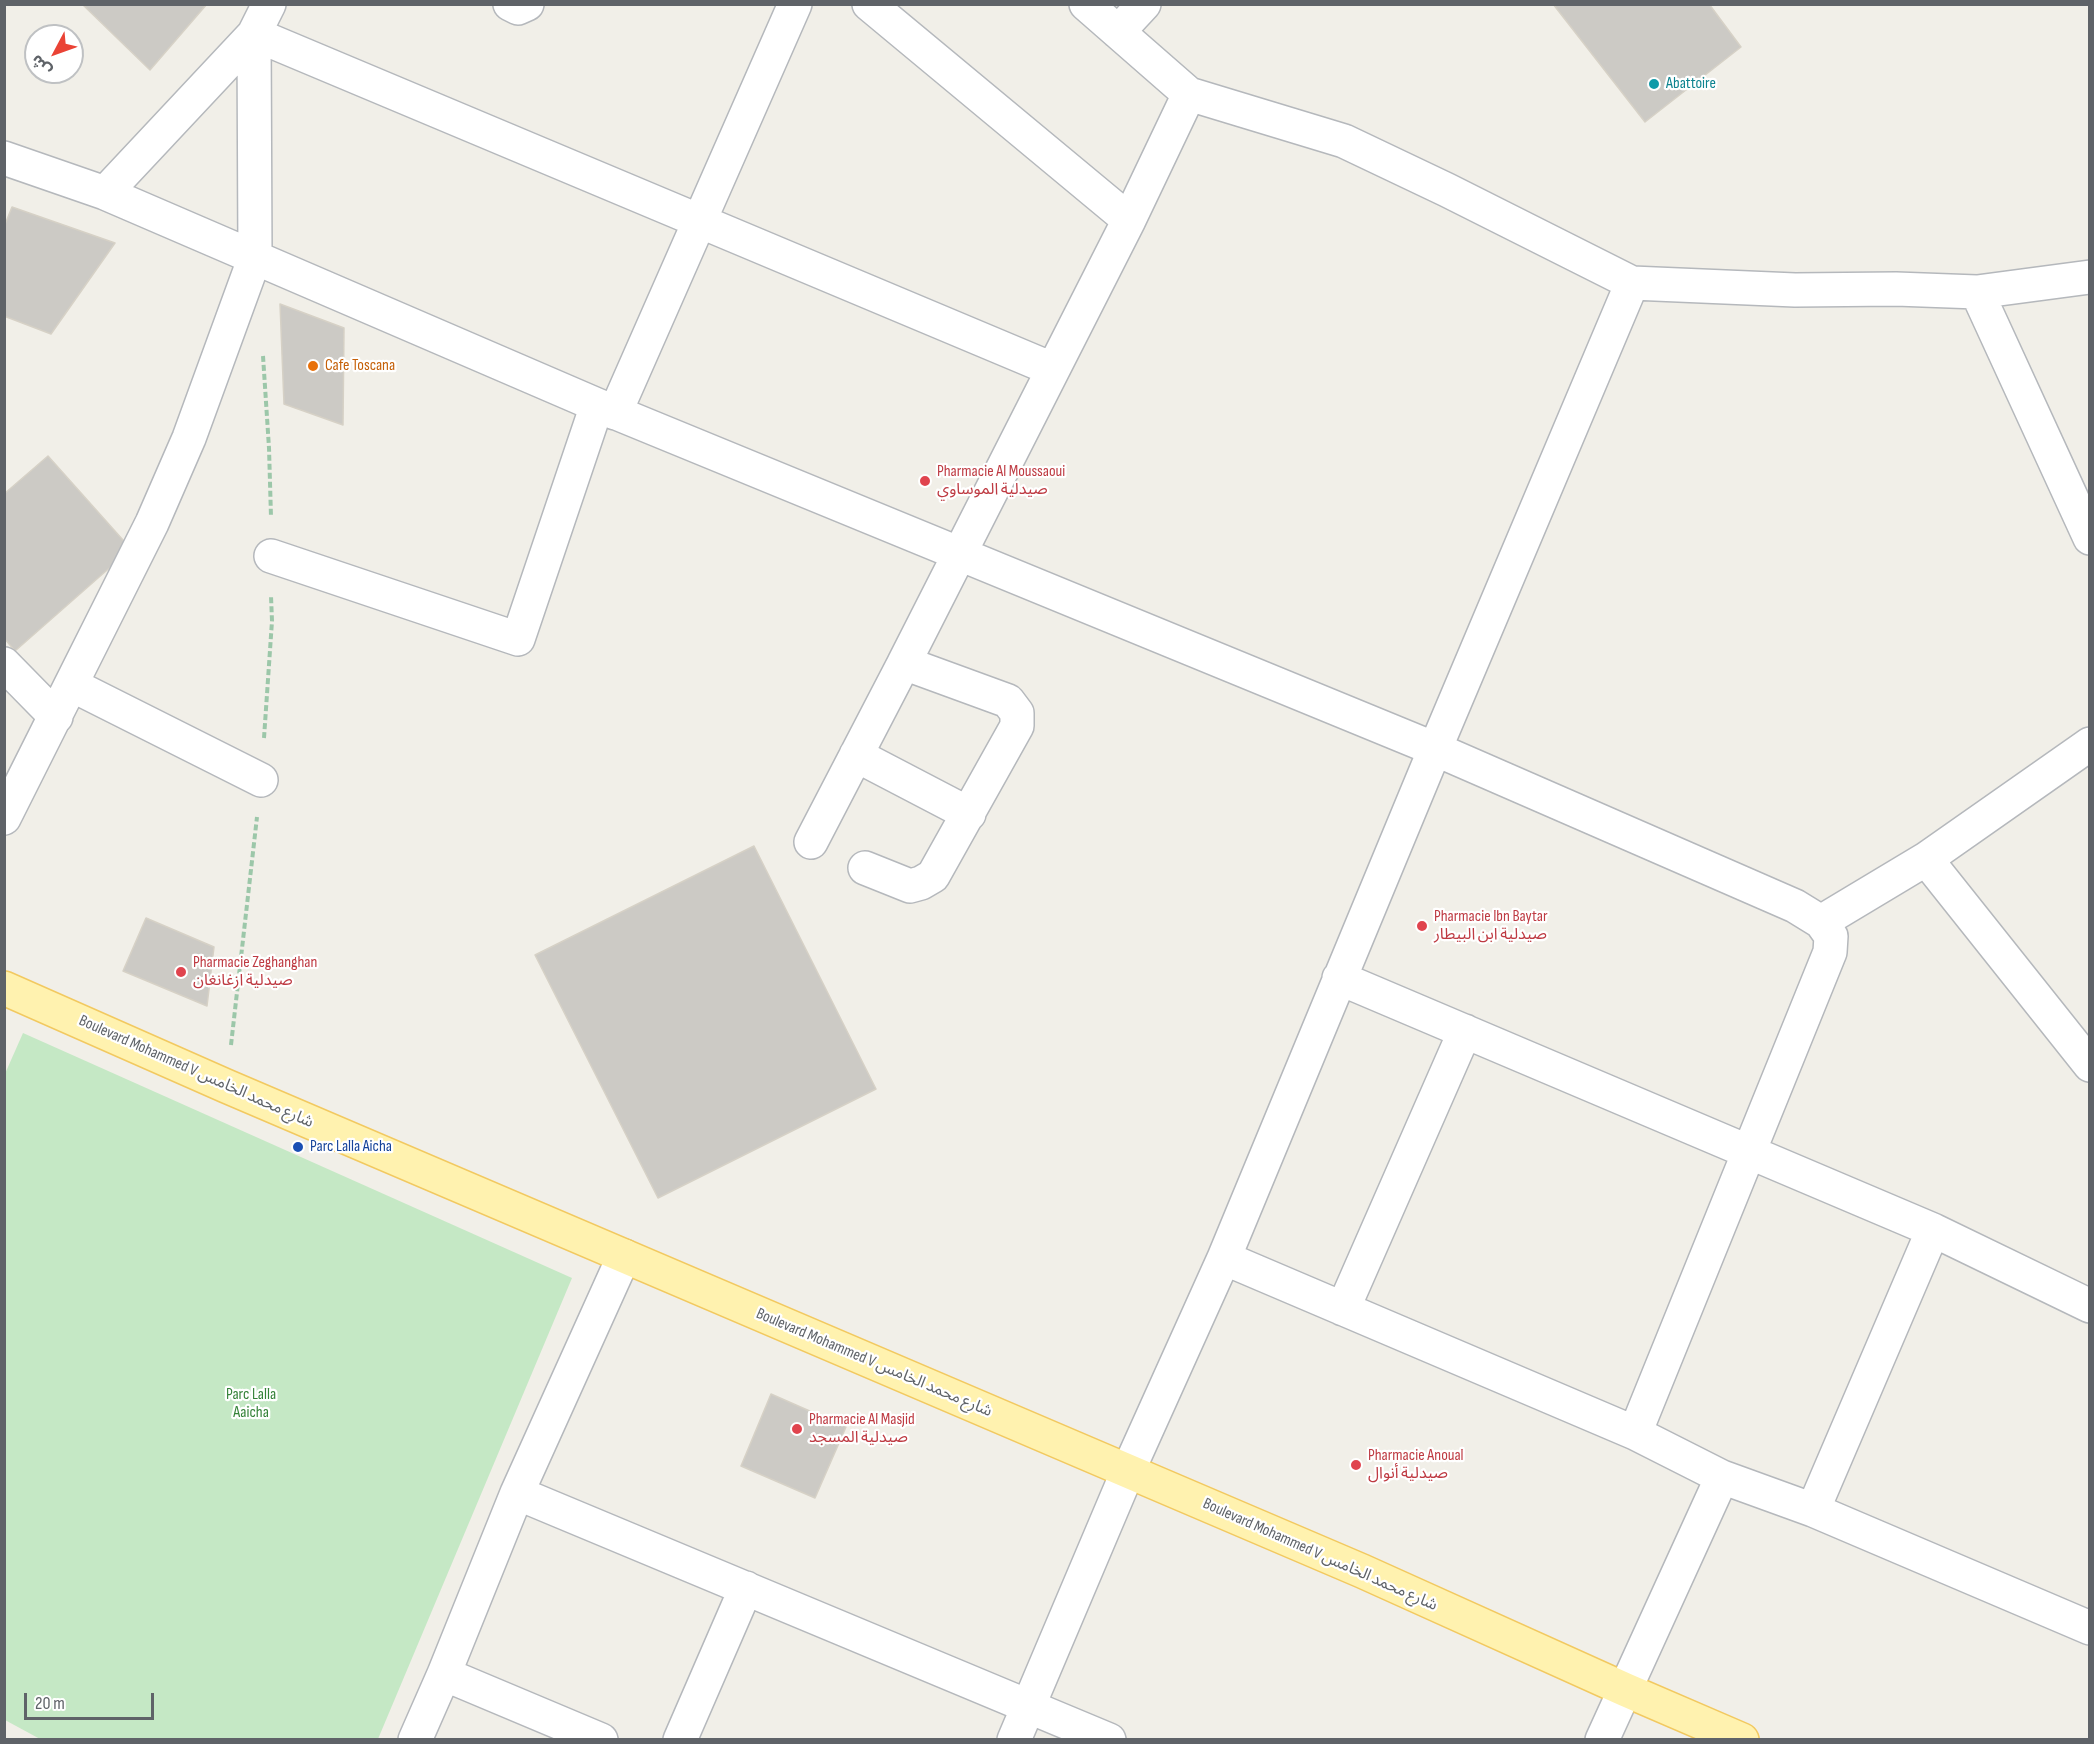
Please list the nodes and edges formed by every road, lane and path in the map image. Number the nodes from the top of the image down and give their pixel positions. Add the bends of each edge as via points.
1 (269, 4) edge
2 (510, 4) edge
3 (527, 4) edge
4 (795, 4) edge
5 (869, 4) edge
6 (1086, 4) edge
7 (1144, 4) edge
8 (1118, 32) junction
9 (255, 34) junction
10 (1189, 94) junction
11 (4, 158) edge
12 (105, 193) junction
13 (1129, 219) junction
14 (699, 221) junction
15 (255, 257) junction
16 (2090, 277) edge
17 (1632, 283) junction
18 (1977, 292) junction
19 (1052, 369) junction
20 (606, 409) junction
21 (2090, 537) edge
22 (959, 553) junction
23 (271, 556) dead end
24 (904, 663) junction
25 (4, 664) edge
26 (72, 685) junction
27 (56, 717) junction
28 (2090, 744) edge
29 (1434, 748) junction
30 (856, 755) junction
31 (261, 780) dead end
32 (969, 814) junction
33 (4, 818) edge
34 (811, 842) dead end
35 (1926, 859) junction
36 (865, 868) dead end
37 (246, 906) dead end
38 (1821, 921) junction
39 (1339, 978) junction
40 (4, 988) edge
41 (1465, 1031) junction
42 (2090, 1065) edge
43 (226, 1086) junction
44 (1749, 1151) junction
45 (1933, 1230) junction
46 (624, 1256) junction
47 (1224, 1258) junction
48 (2090, 1306) edge
49 (1343, 1309) junction
50 (1635, 1433) junction
51 (1128, 1471) junction
52 (1722, 1477) junction
53 (517, 1493) junction
54 (1814, 1510) junction
55 (746, 1588) junction
56 (2090, 1628) edge
57 (444, 1674) junction
58 (1626, 1690) junction
59 (1028, 1706) junction
60 (415, 1740) edge
61 (601, 1740) edge
62 (680, 1740) edge
63 (1014, 1740) edge
64 (1109, 1740) edge
65 (1602, 1740) edge
66 (1742, 1740) edge

1 - 9 street
2 - 3 street via 518,8
4 - 14 street
5 - 13 street
6 - 8 street
7 - 8 street
8 - 10 street
9 - 12 street
9 - 14 street
9 - 15 street
10 - 13 street
10 - 17 street via 1344,141
11 - 12 street
12 - 15 street
13 - 19 street
14 - 19 street
14 - 20 street
15 - 20 street
15 - 26 street via 189,438
16 - 18 street
17 - 18 street
17 - 29 street
18 - 21 street
19 - 22 street
20 - 22 street
20 - 23 street via 518,639
22 - 24 street
22 - 29 street
24 - 30 street
24 - 32 street via 1008,701 1017,713 1017,726
25 - 27 street
26 - 27 street
26 - 31 street
27 - 33 street
28 - 35 street
29 - 38 street via 1795,906
29 - 39 street
30 - 32 street
30 - 34 street
32 - 36 street via 933,876 921,884 910,886
35 - 38 street
35 - 42 street
37 - 43 path
38 - 44 street via 1831,936 1830,952
39 - 41 street
39 - 47 street
40 - 43 main road, Boulevard Mohammed V شارع محمد الخامس
41 - 44 street
41 - 49 street
43 - 46 main road, Boulevard Mohammed V شارع محمد الخامس
44 - 45 street
44 - 50 street
45 - 48 street
45 - 54 street
46 - 51 main road, Boulevard Mohammed V شارع محمد الخامس
46 - 53 street
47 - 49 street
47 - 51 street
49 - 50 street
50 - 52 street
51 - 58 main road, Boulevard Mohammed V شارع محمد الخامس
51 - 59 street
52 - 54 street
52 - 58 street
53 - 55 street
53 - 57 street
54 - 56 street
55 - 59 street
55 - 62 street
57 - 60 street
57 - 61 street
58 - 65 street
58 - 66 main road, Boulevard Mohammed V شارع محمد الخامس
59 - 63 street
59 - 64 street

